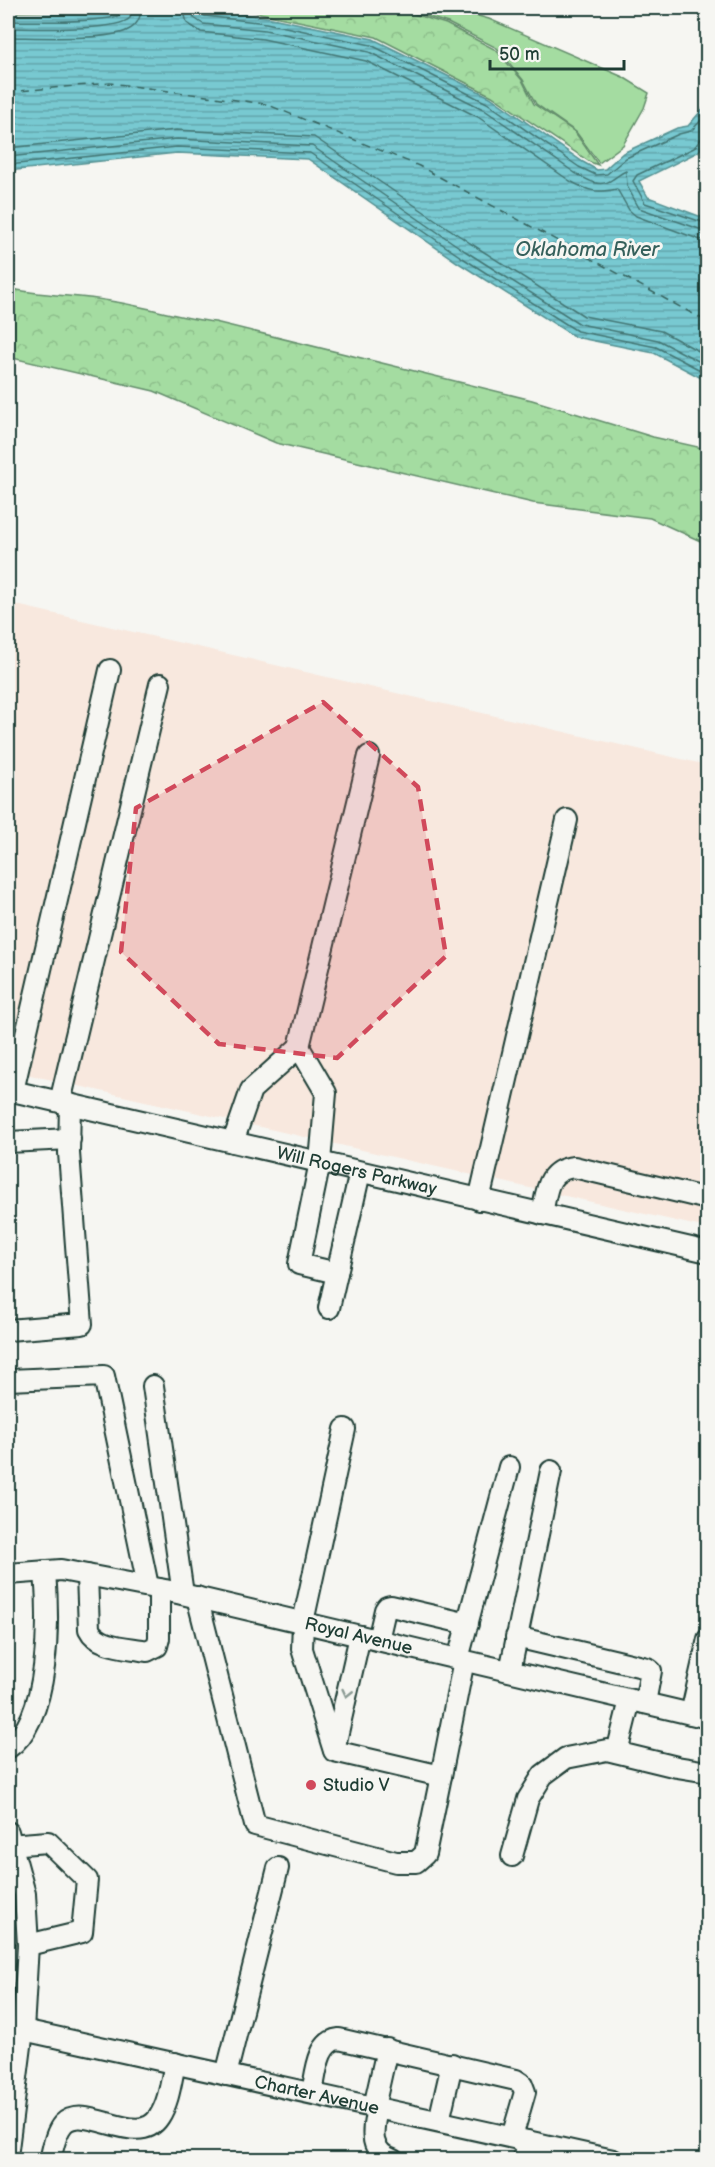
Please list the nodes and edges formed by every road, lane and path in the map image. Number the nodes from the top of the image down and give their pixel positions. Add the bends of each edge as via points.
1 (110, 670) dead end
2 (160, 684) dead end
3 (369, 756) dead end
4 (567, 820) dead end
5 (299, 1047) junction
6 (10, 1091) edge
7 (65, 1103) junction
8 (69, 1139) junction
9 (8, 1142) edge
10 (233, 1142) junction
11 (320, 1162) junction
12 (360, 1172) junction
13 (708, 1199) edge
14 (479, 1200) junction
15 (542, 1214) junction
16 (708, 1252) edge
17 (337, 1273) junction
18 (329, 1308) dead end
19 (8, 1330) edge
20 (8, 1380) edge
21 (153, 1386) dead end
22 (345, 1429) dead end
23 (509, 1467) dead end
24 (551, 1472) dead end
25 (45, 1571) junction
26 (8, 1574) edge
27 (87, 1575) junction
28 (154, 1587) junction
29 (190, 1596) junction
30 (303, 1622) junction
31 (468, 1624) junction
32 (516, 1637) junction
33 (369, 1638) junction
34 (708, 1639) edge
35 (461, 1660) junction
36 (510, 1671) junction
37 (638, 1701) junction
38 (699, 1716) edge
39 (8, 1748) edge
40 (334, 1751) junction
41 (617, 1752) junction
42 (708, 1772) edge
43 (441, 1776) junction
44 (9, 1841) edge
45 (512, 1856) dead end
46 (278, 1868) dead end
47 (28, 1945) junction
48 (15, 2029) edge
49 (387, 2049) junction
50 (175, 2063) junction
51 (452, 2064) junction
52 (226, 2075) junction
53 (312, 2093) junction
54 (375, 2107) junction
55 (439, 2121) junction
56 (8, 2138) edge
57 (521, 2146) edge
58 (580, 2156) edge
59 (392, 2159) edge
60 (51, 2160) edge
61 (613, 2160) edge

1 - 6 street
2 - 7 street
3 - 5 street
4 - 14 street
5 - 10 street via 251,1090
5 - 11 street via 326,1093
6 - 7 street, Will Rogers Parkway
7 - 8 street
7 - 10 street, Will Rogers Parkway
8 - 9 street
8 - 19 street via 82,1324
10 - 11 street, Will Rogers Parkway
11 - 12 street, Will Rogers Parkway
11 - 17 street via 299,1264
12 - 14 street, Will Rogers Parkway
12 - 17 street
13 - 15 street via 574,1167 562,1168 549,1183
14 - 15 street, Will Rogers Parkway
15 - 16 street, Will Rogers Parkway
17 - 18 street
20 - 28 street via 104,1376
21 - 29 street
22 - 30 street
23 - 31 street
24 - 32 street
25 - 26 street, Royal Avenue
25 - 27 street, Royal Avenue
25 - 39 street via 44,1676 32,1714 16,1742
27 - 28 street, Royal Avenue
27 - 28 street via 92,1635 100,1642 147,1651 157,1646 159,1638
28 - 29 street, Royal Avenue
29 - 30 street, Royal Avenue
29 - 43 street via 255,1825 396,1862 416,1862 426,1854
30 - 33 street, Royal Avenue
30 - 40 street via 302,1649
31 - 33 street via 391,1606
31 - 35 street
32 - 36 street
32 - 37 street via 647,1668 651,1671
33 - 35 street, Royal Avenue
33 -> 40 street
34 - 38 street
35 - 36 street, Royal Avenue
35 - 43 street
36 - 37 street, Royal Avenue
37 - 38 street, Royal Avenue
37 - 41 street
40 - 43 street
41 - 42 street
41 - 45 street via 607,1750 566,1758 543,1775 528,1799
44 - 47 street via 25,1894
44 - 47 street via 48,1842 87,1880 82,1932
46 - 52 street
47 - 48 street
48 - 50 street, Charter Avenue
48 - 56 street
49 - 51 street
49 - 53 street via 331,2040 321,2052
49 - 54 street
50 - 52 street, Charter Avenue
50 - 60 street via 158,2120 138,2130 70,2119 61,2126
51 - 55 street
51 - 57 street via 522,2084 525,2092
52 - 53 street, Charter Avenue
53 - 54 street, Charter Avenue
54 - 55 street, Charter Avenue
54 - 59 street via 376,2148
55 - 57 street, Charter Avenue
57 - 58 street, Charter Avenue
58 - 61 street, Charter Avenue

